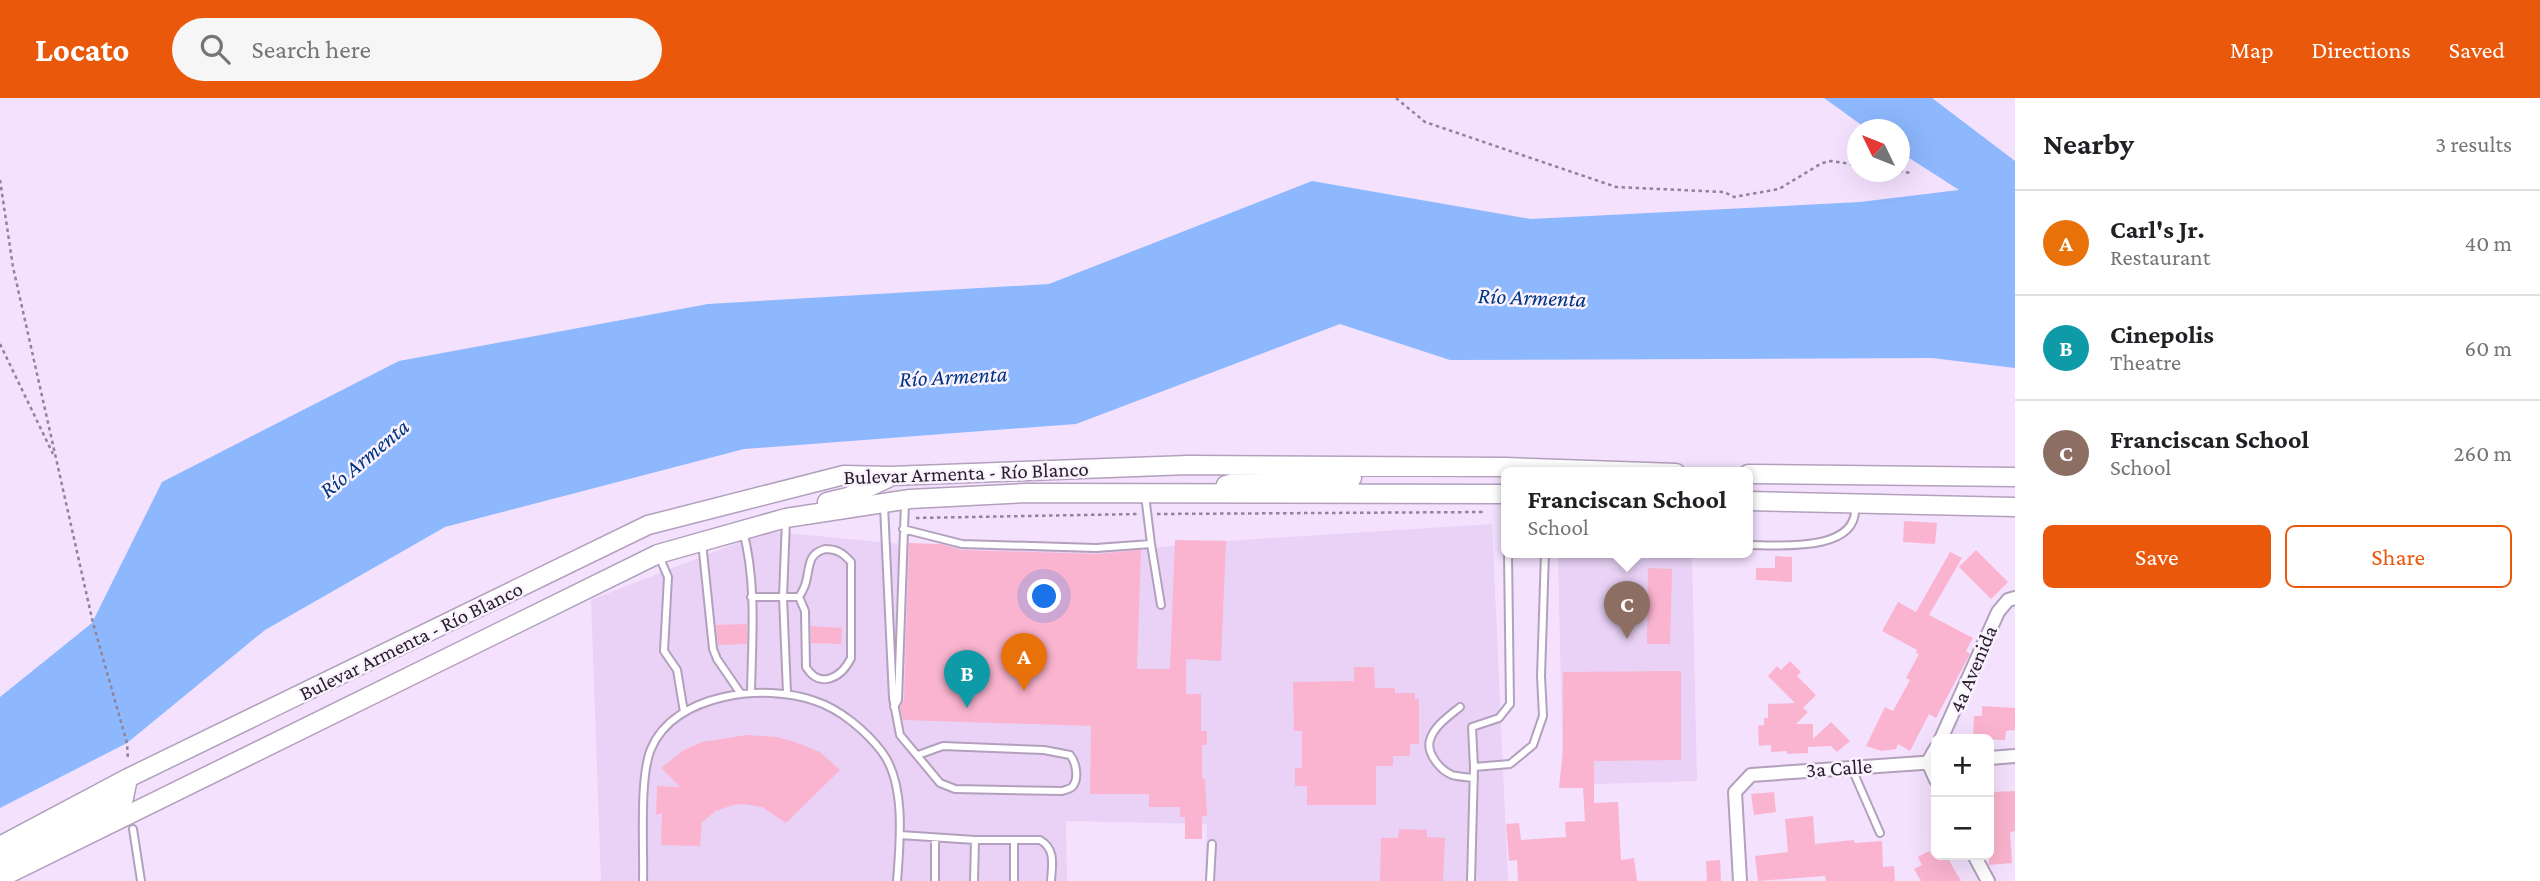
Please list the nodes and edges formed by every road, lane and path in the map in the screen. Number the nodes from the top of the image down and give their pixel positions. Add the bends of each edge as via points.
1 (1396, 98) edge
2 (1847, 163) edge
3 (0, 180) edge
4 (0, 344) edge
5 (57, 461) junction
6 (1411, 466) junction
7 (1501, 474) edge
8 (1753, 474) edge
9 (891, 476) junction
10 (2015, 477) edge
11 (1145, 493) junction
12 (1223, 494) junction
13 (1501, 494) edge
14 (1753, 501) edge
15 (884, 504) junction
16 (1855, 504) junction
17 (2015, 507) edge
18 (904, 509) junction
19 (1492, 512) dead end
20 (1148, 514) junction
21 (786, 518) junction
22 (904, 529) junction
23 (742, 530) junction
24 (722, 535) junction
25 (702, 540) junction
26 (1151, 544) junction
27 (1753, 545) edge
28 (658, 554) junction
29 (1508, 558) edge
30 (1545, 558) edge
31 (751, 597) junction
32 (783, 597) junction
33 (799, 597) junction
34 (2012, 599) edge
35 (1161, 605) dead end
36 (751, 692) junction
37 (787, 693) junction
38 (741, 694) junction
39 (1460, 707) dead end
40 (893, 708) junction
41 (684, 712) junction
42 (1943, 734) edge
43 (127, 743) dead end
44 (918, 755) junction
45 (2015, 756) edge
46 (1994, 758) edge
47 (1931, 762) edge
48 (1474, 767) junction
49 (1851, 767) junction
50 (128, 778) junction
51 (1474, 778) junction
52 (130, 822) junction
53 (1880, 833) dead end
54 (900, 835) junction
55 (935, 838) junction
56 (975, 840) junction
57 (1014, 841) junction
58 (1212, 844) dead end
59 (0, 846) edge
60 (1976, 860) edge
61 (0, 864) edge
62 (0, 878) edge
63 (141, 881) edge
64 (643, 881) edge
65 (897, 881) edge
66 (934, 881) edge
67 (974, 881) edge
68 (1014, 881) edge
69 (1051, 881) edge
70 (1210, 881) edge
71 (1471, 881) edge
72 (1740, 881) edge
73 (1987, 881) edge

1 - 2 path via 1425,122 1616,187 1724,192 1734,197 1779,189 1822,163
3 - 5 path via 13,267
4 - 5 path
5 - 43 path via 93,623
6 - 7 main road, Bulevar Armenta - Río Blanco
6 - 9 main road, Bulevar Armenta - Río Blanco via 1188,465
6 - 12 main road via 1405,474 1388,477 1245,479 1226,485
8 - 10 main road
9 - 24 main road via 848,497 731,525
9 - 50 main road, Bulevar Armenta - Río Blanco via 844,475 648,525
11 - 12 main road, Bulevar Armenta - Río Blanco
11 - 18 main road, Bulevar Armenta - Río Blanco via 1026,493
11 - 20 lane
12 - 13 main road, Bulevar Armenta - Río Blanco
14 - 16 main road
15 - 18 main road, Bulevar Armenta - Río Blanco
15 - 21 main road, Bulevar Armenta - Río Blanco
15 - 40 lane
16 - 17 main road
16 - 27 lane via 1846,531 1827,542
18 - 20 path
18 - 22 lane
19 - 20 path
20 - 26 lane
21 - 23 main road, Bulevar Armenta - Río Blanco
21 - 32 lane
22 - 26 lane via 962,544 1096,548
22 - 40 lane via 898,699
23 - 24 main road, Bulevar Armenta - Río Blanco
23 - 31 lane via 749,554
24 - 25 main road, Bulevar Armenta - Río Blanco
25 - 28 main road, Bulevar Armenta - Río Blanco
25 - 38 lane via 713,649
26 - 35 lane
28 - 41 lane via 668,577 664,651 677,670
28 - 52 main road, Bulevar Armenta - Río Blanco
29 - 48 lane via 1510,704 1499,718 1472,727
30 - 48 lane via 1543,716 1533,744 1510,764
31 - 32 lane
31 - 36 lane
32 - 33 lane
32 - 37 lane
33 - 33 lane via 817,551 833,549 851,562 850,658 837,677 818,679 806,667 806,611
34 - 42 street, 4a Avenida via 1998,612
36 - 37 lane
36 - 38 lane
37 - 54 lane via 818,701 853,723 883,753 897,790
38 - 41 lane
39 - 51 lane via 1436,727 1430,749 1449,774
40 - 44 lane via 900,735
41 - 64 lane via 651,748 645,772
44 - 44 lane via 943,746 1044,750 1070,755 1076,766 1074,785 1062,790 955,789 940,783
45 - 46 street
47 - 49 street, 3a Calle
48 - 51 lane
49 - 53 lane
49 - 72 street, 3a Calle via 1751,775 1743,781 1735,792
50 - 59 main road, Bulevar Armenta - Río Blanco
50 - 61 main road via 124,799
51 - 71 lane
52 - 62 main road, Bulevar Armenta - Río Blanco
52 - 63 lane
54 - 55 lane
54 - 65 lane
55 - 56 lane
55 - 66 lane
56 - 57 lane
56 - 67 lane
57 - 68 lane
57 - 69 lane via 1040,840 1048,845
58 - 70 lane
60 - 73 street

